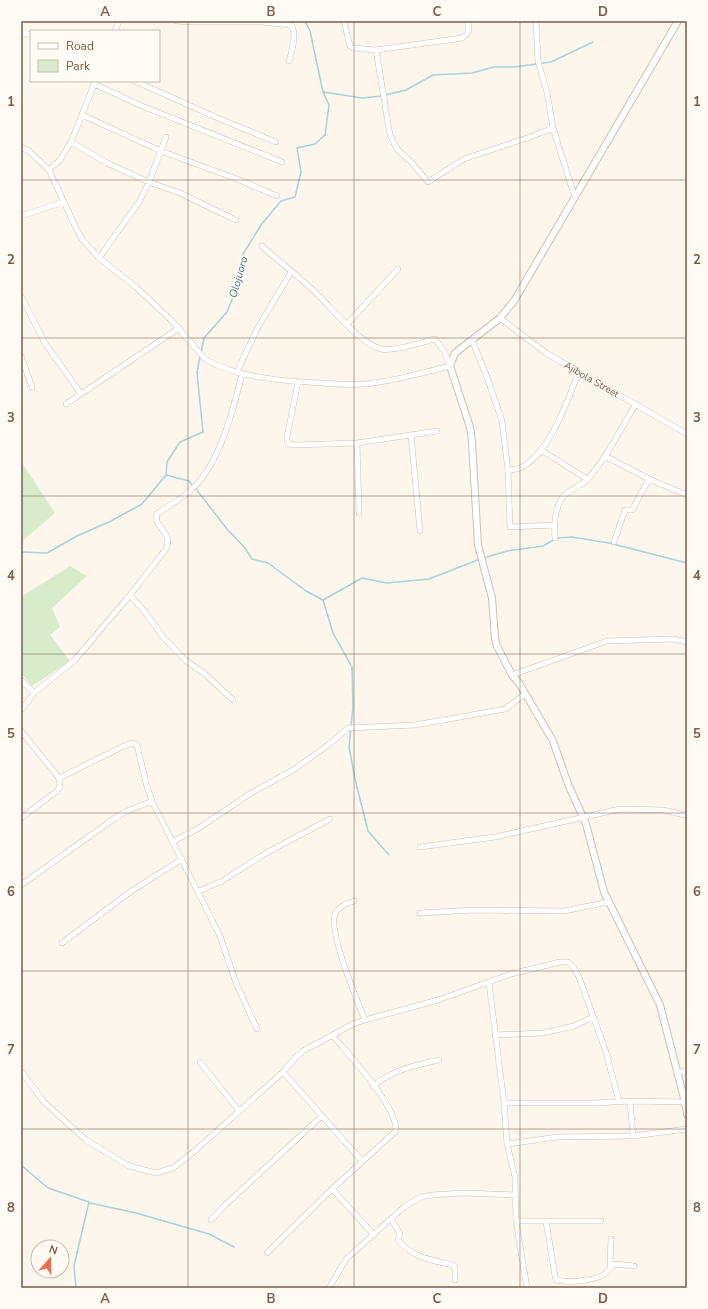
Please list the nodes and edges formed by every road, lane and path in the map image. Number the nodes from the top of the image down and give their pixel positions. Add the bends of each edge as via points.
1 (176, 21) edge
2 (344, 21) edge
3 (468, 21) edge
4 (536, 21) edge
5 (678, 21) edge
6 (376, 50) junction
7 (289, 61) dead end
8 (137, 82) edge
9 (95, 83) edge
10 (82, 115) junction
11 (553, 128) junction
12 (166, 137) dead end
13 (72, 142) junction
14 (276, 142) dead end
15 (21, 147) edge
16 (161, 151) junction
17 (282, 162) dead end
18 (49, 170) junction
19 (149, 182) junction
20 (276, 196) dead end
21 (575, 198) junction
22 (64, 202) junction
23 (21, 216) edge
24 (236, 220) dead end
25 (262, 246) dead end
26 (99, 258) junction
27 (398, 269) dead end
28 (291, 272) junction
29 (21, 296) edge
30 (500, 318) junction
31 (346, 324) junction
32 (179, 328) junction
33 (472, 340) junction
34 (21, 356) edge
35 (450, 366) junction
36 (240, 372) junction
37 (579, 372) junction
38 (298, 382) junction
39 (32, 387) dead end
40 (81, 394) junction
41 (66, 404) dead end
42 (636, 404) junction
43 (437, 431) dead end
44 (687, 434) edge
45 (411, 436) junction
46 (357, 444) junction
47 (541, 450) junction
48 (605, 456) junction
49 (508, 471) junction
50 (648, 478) junction
51 (587, 479) junction
52 (687, 495) edge
53 (359, 513) dead end
54 (555, 525) junction
55 (420, 531) dead end
56 (555, 538) dead end
57 (614, 542) dead end
58 (130, 595) junction
59 (687, 642) edge
60 (512, 674) junction
61 (21, 680) edge
62 (34, 693) junction
63 (525, 694) junction
64 (233, 700) dead end
65 (21, 710) edge
66 (21, 731) edge
67 (59, 778) junction
68 (152, 801) junction
69 (685, 815) dead end
70 (21, 818) edge
71 (330, 818) dead end
72 (584, 818) junction
73 (172, 842) junction
74 (420, 847) dead end
75 (182, 859) junction
76 (21, 885) edge
77 (199, 891) junction
78 (354, 901) dead end
79 (609, 902) junction
80 (420, 913) dead end
81 (62, 943) dead end
82 (489, 983) junction
83 (593, 1017) junction
84 (365, 1020) junction
85 (257, 1029) dead end
86 (495, 1035) junction
87 (333, 1036) junction
88 (439, 1060) dead end
89 (200, 1062) dead end
90 (687, 1070) edge
91 (21, 1071) edge
92 (283, 1072) junction
93 (678, 1073) junction
94 (374, 1086) junction
95 (630, 1101) junction
96 (619, 1102) junction
97 (685, 1102) junction
98 (504, 1104) junction
99 (239, 1111) junction
100 (687, 1114) edge
101 (322, 1116) junction
102 (687, 1129) edge
103 (633, 1136) junction
104 (508, 1144) junction
105 (362, 1161) junction
106 (332, 1189) junction
107 (515, 1195) junction
108 (391, 1219) junction
109 (211, 1220) dead end
110 (516, 1221) junction
111 (546, 1221) junction
112 (601, 1221) dead end
113 (374, 1235) junction
114 (611, 1239) dead end
115 (268, 1253) dead end
116 (634, 1266) dead end
117 (610, 1267) junction
118 (455, 1280) dead end
119 (329, 1288) edge
120 (527, 1288) edge

1 - 7 street via 291,24 294,29
2 - 6 street via 350,46
3 - 6 street via 468,35 462,38
4 - 11 street via 538,61
5 - 21 street
6 - 11 street via 390,135 397,149 428,182 464,159
8 - 14 street
9 - 10 street
9 - 17 street via 142,106
10 - 13 street
10 - 16 street
11 - 21 street
12 - 16 street
13 - 18 street via 60,160
13 - 19 street via 107,163
15 - 18 street
16 - 19 street
16 - 20 street
18 - 22 street
19 - 24 street via 180,193
19 - 26 street via 133,212
21 - 30 street via 519,293
22 - 23 street
22 - 26 street via 82,239
25 - 28 street
26 - 32 street via 136,287
27 - 31 street
28 - 31 street
28 - 36 street via 257,329
29 - 40 street via 45,343
30 - 33 street
30 - 37 street, Ajibola Street via 546,353
31 - 35 street via 380,348 394,348 435,339 444,351
32 - 36 street via 205,359
32 - 40 street
33 - 35 street via 455,353
33 - 49 street via 500,414
34 - 39 street
35 - 38 street via 372,384
35 - 60 street via 470,427 477,531 480,555 492,598 494,638
36 - 38 street
36 - 58 street via 235,402 217,454 196,486 157,514 156,519 169,543
37 - 42 street, Ajibola Street
37 - 47 street via 558,422
38 - 46 street via 287,441 295,445
40 - 41 street
42 - 44 street, Ajibola Street
42 - 48 street
43 - 45 street
45 - 46 street
45 - 55 street
46 - 53 street
47 - 49 street via 526,464
47 - 51 street
48 - 50 street
48 - 51 street
49 - 54 street via 510,527
50 - 52 street
50 - 57 street via 632,510 625,510
51 - 54 street via 564,495 558,507
54 - 56 street
58 - 62 street via 75,660
58 - 64 street via 185,660 209,677
59 - 60 street via 673,639 607,641
60 - 63 street
61 - 62 street
62 - 65 street
63 - 72 street via 549,732 568,784
63 - 73 street via 505,709 415,725 351,728 294,770 251,793 199,828
66 - 67 street
67 - 68 street via 133,743 137,745
67 - 70 street via 60,786 57,791
68 - 73 street
68 - 76 street via 115,818
69 - 72 street via 663,810 620,809
71 - 77 street via 222,881
72 - 74 street via 495,838
72 - 79 street
73 - 75 street
75 - 77 street
75 - 81 street via 130,892
77 - 85 street
78 - 84 street via 345,904 333,918 349,980
79 - 80 street via 564,911 475,910
79 - 93 street via 660,1005
82 - 83 street via 512,974 568,962 579,977
82 - 84 street
82 - 86 street
83 - 86 street via 574,1026 543,1033
83 - 96 street via 606,1052
84 - 87 street
86 - 98 street
87 - 92 street via 303,1051
87 - 94 street
88 - 94 street via 407,1067 381,1079
89 - 99 street
90 - 93 street
91 - 99 street via 44,1102 86,1140 129,1166 156,1173 173,1168
92 - 99 street
92 - 101 street
93 - 97 street
94 - 105 street via 391,1109 397,1126 396,1131
95 - 96 street
95 - 97 street
95 - 103 street
96 - 98 street
97 - 100 street
98 - 104 street
101 - 105 street
101 - 109 street
102 - 103 street
103 - 104 street via 558,1137
104 - 107 street via 515,1177
105 - 106 street
106 - 113 street
106 - 115 street
107 - 108 street via 464,1192 421,1197
107 - 110 street
108 - 113 street
108 - 118 street via 400,1234 398,1240 404,1247 423,1259 453,1265 456,1268
110 - 111 street
110 - 120 street
111 - 112 street
111 - 117 street via 556,1280 598,1277 606,1273
113 - 119 street via 346,1260
114 - 117 street
116 - 117 street via 614,1264

